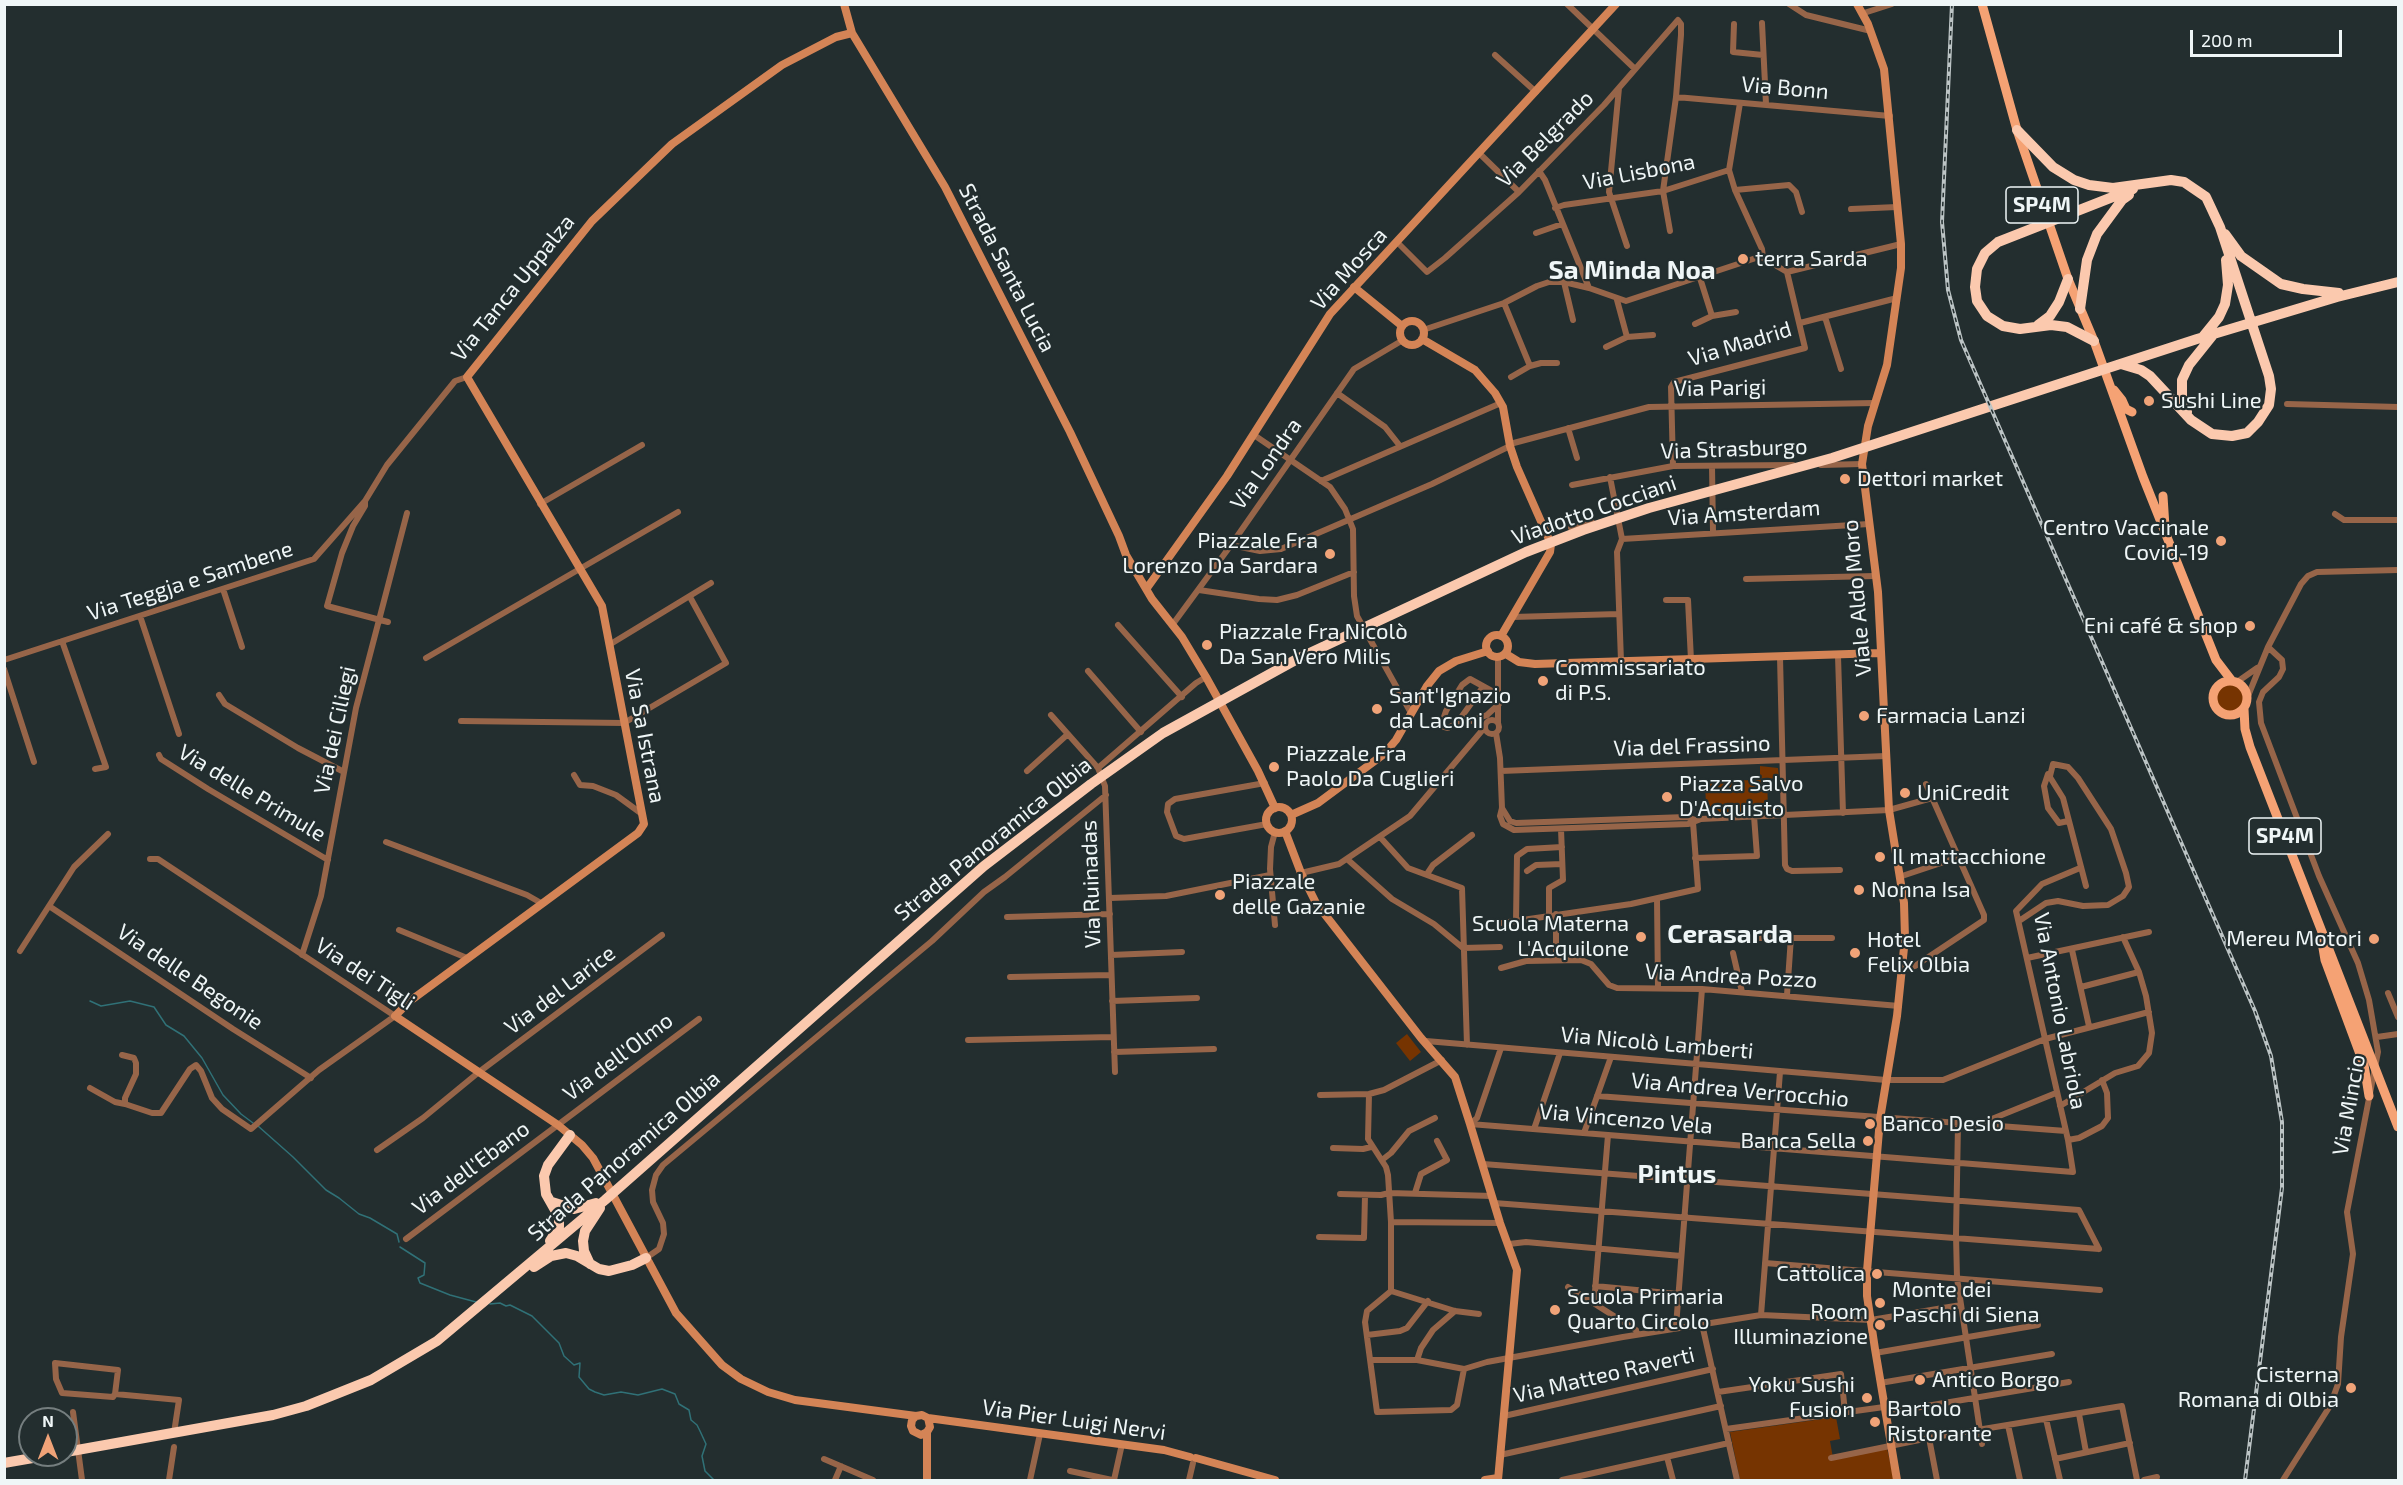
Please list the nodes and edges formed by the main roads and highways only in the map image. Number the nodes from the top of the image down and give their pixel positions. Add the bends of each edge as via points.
1 (1982, 4) edge
2 (2017, 130) junction
3 (2145, 185) junction
4 (2220, 227) junction
5 (2068, 279) junction
6 (2398, 282) edge
7 (2349, 294) junction
8 (2080, 309) junction
9 (2036, 327) junction
10 (2204, 337) junction
11 (2094, 341) junction
12 (2117, 365) junction
13 (2108, 384) junction
14 (2132, 412) dead end
15 (2201, 428) junction
16 (2163, 496) dead end
17 (2165, 532) junction
18 (2216, 660) junction
19 (2234, 682) junction
20 (2217, 687) junction
21 (1210, 707) joint
22 (2244, 709) junction
23 (2227, 715) junction
24 (2250, 747) junction
25 (2320, 925) junction
26 (2369, 1096) road end
27 (2398, 1127) edge
28 (570, 1135) road end
29 (605, 1200) junction
30 (552, 1202) junction
31 (646, 1258) road end
32 (590, 1264) junction
33 (519, 1273) junction
34 (508, 1282) junction
35 (78, 1450) edge

1 - 2 main road, SP4M
2 - 3 highway via 2053,167 2074,180 2113,188
2 - 5 main road, SP4M
3 - 4 highway via 2184,182 2206,197
3 - 8 highway via 2122,200 2097,234 2087,260
3 - 9 highway via 1998,243 1985,253 1974,287 1987,316 2003,326
4 - 7 highway via 2241,256 2282,284
4 - 10 highway via 2228,285 2225,304
4 - 15 highway via 2271,389 2269,405 2247,433 2212,434
5 - 8 main road, SP4M
5 - 9 highway via 2050,316
6 - 7 highway
7 - 10 highway
8 - 11 main road, SP4M
9 - 11 highway via 2067,327
10 - 12 highway
10 - 15 highway via 2182,380 2182,400
11 - 13 main road, SP4M
12 - 15 highway via 2150,376
12 - 21 highway, Viadotto Cocciani via 1832,458 1649,508 1543,544 1299,658
13 - 14 main road
13 - 17 main road, SP4M
16 - 17 main road
17 - 18 main road, SP4M
18 - 19 main road, SP4M
18 - 20 main road, SP4M
19 - 20 main road
19 - 22 main road, SP4M via 2248,696
20 - 23 main road, SP4M via 2213,702 2218,711
21 - 29 highway, Strada Panoramica Olbia via 1124,760 984,866
22 - 23 main road
22 - 24 main road, SP4M
23 - 24 main road, SP4M
24 - 25 main road, SP4M
25 - 26 main road via 2325,960 2364,1065
25 - 27 main road, SP4M
28 - 30 highway via 544,1176 546,1194
29 - 30 highway via 574,1209
29 - 32 highway via 585,1231 584,1251
29 - 33 highway, Strada Panoramica Olbia
30 - 33 highway via 559,1217 554,1238 525,1262
31 - 32 highway via 616,1270
32 - 34 highway via 566,1253 552,1256 519,1281
33 - 34 highway, Strada Panoramica Olbia
34 - 35 highway via 463,1321 407,1360 337,1394 273,1415

